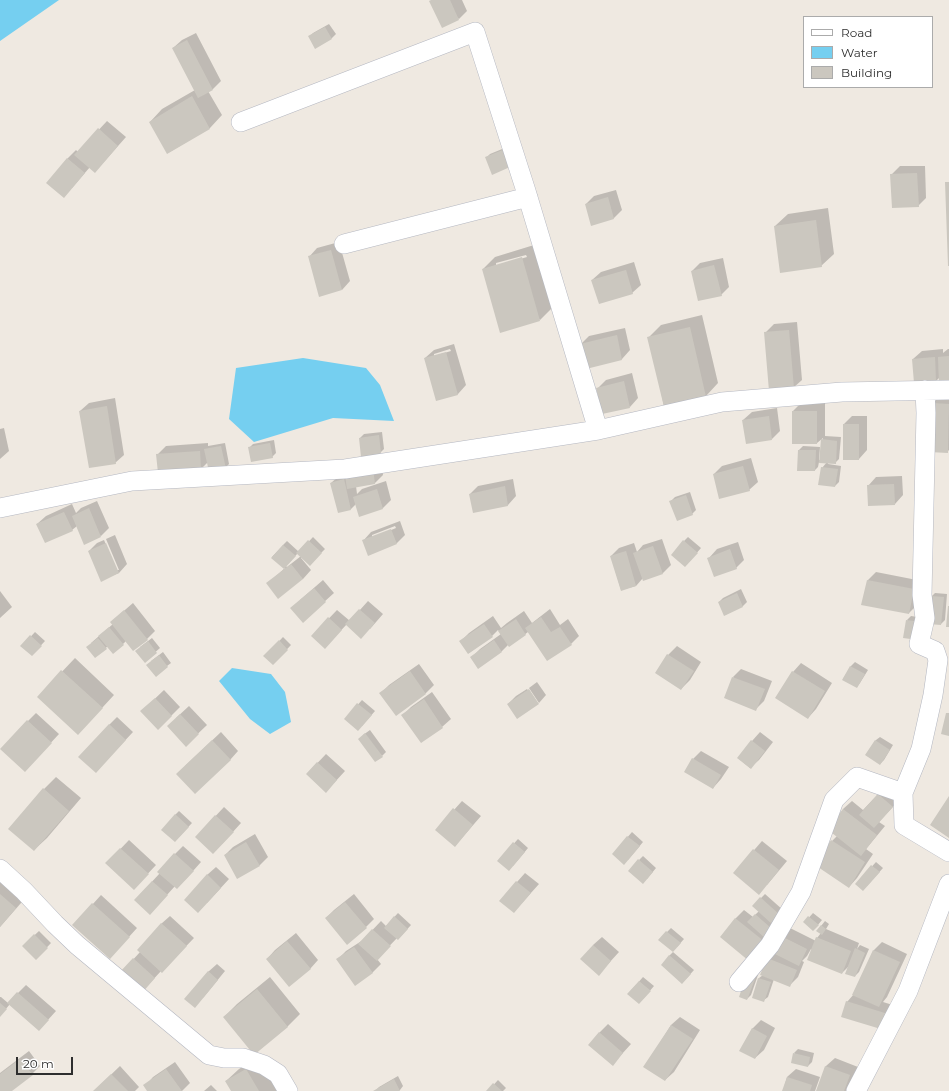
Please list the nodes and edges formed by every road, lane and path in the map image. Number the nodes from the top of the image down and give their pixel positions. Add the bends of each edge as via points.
1 (241, 122) dead end
2 (528, 197) junction
3 (344, 244) dead end
4 (925, 390) junction
5 (949, 390) edge
6 (598, 430) junction
7 (0, 508) edge
8 (903, 792) junction
9 (949, 852) edge
10 (0, 869) edge
11 (949, 884) edge
12 (739, 982) dead end
13 (288, 1091) edge
14 (856, 1091) edge

1 - 2 street via 475,32
2 - 3 street
2 - 6 street
4 - 5 street
4 - 6 street via 842,392 722,402
4 - 8 street via 922,595 925,618 919,644 935,651 938,660 921,749
6 - 7 street via 345,469 132,481
8 - 9 street via 904,825
8 - 12 street via 857,777 834,800 801,892 770,945
10 - 13 street via 77,945 208,1054 224,1058 243,1058 264,1065 278,1074
11 - 14 street via 908,991

